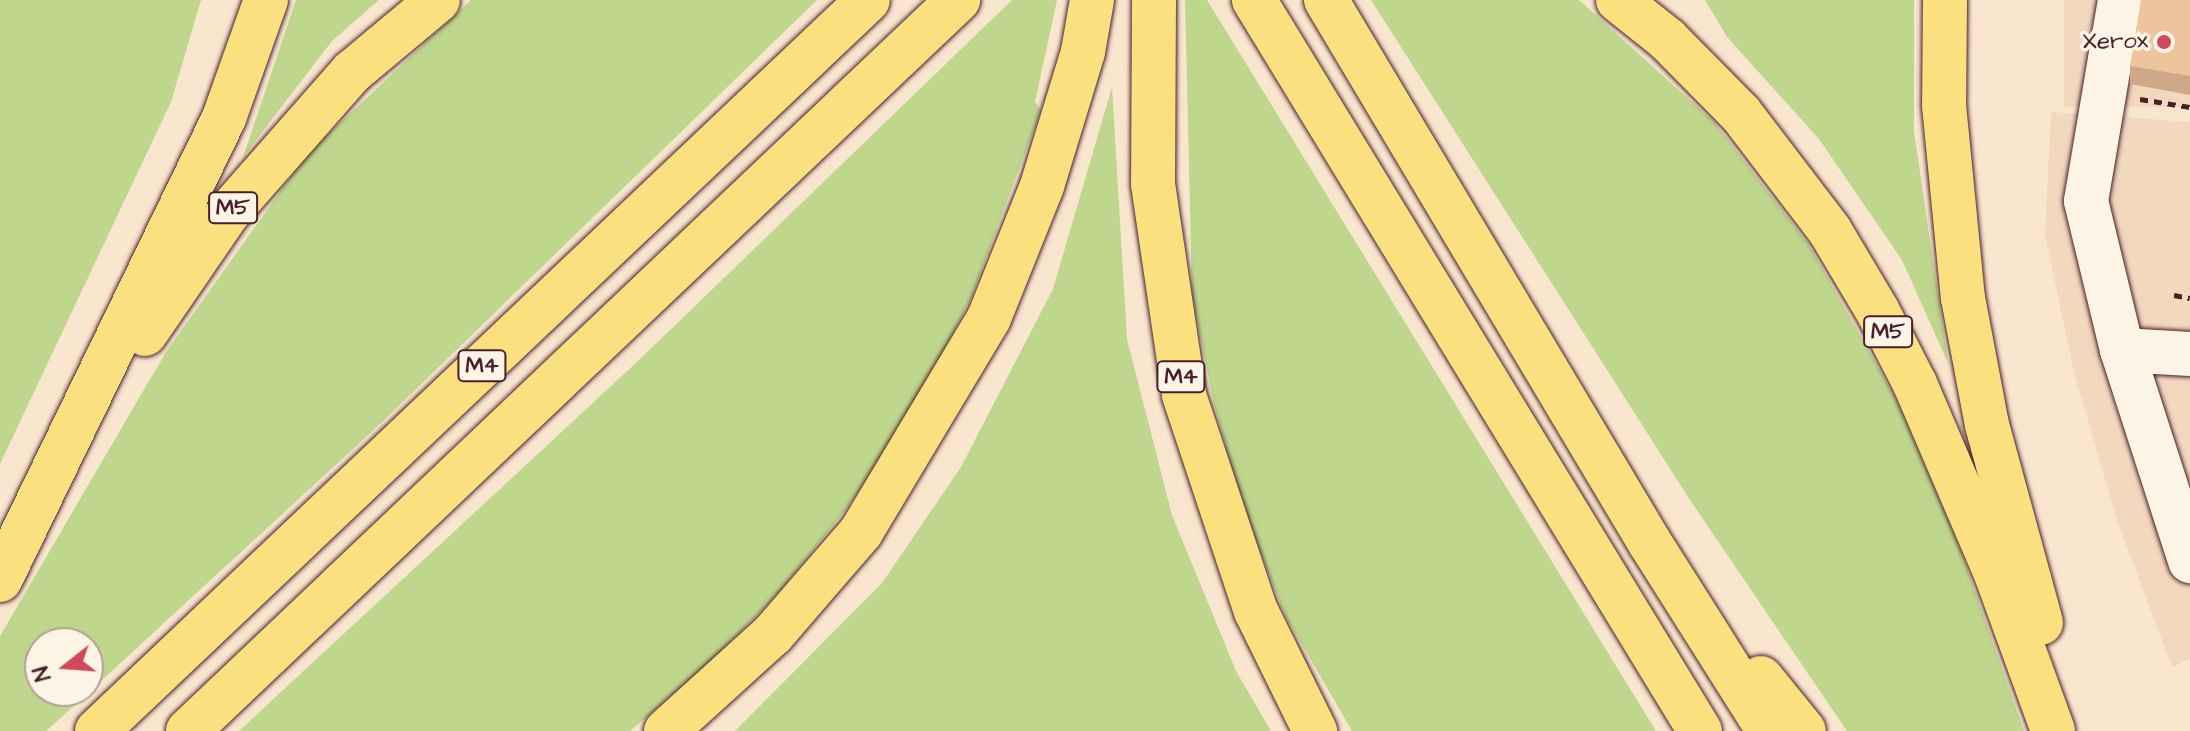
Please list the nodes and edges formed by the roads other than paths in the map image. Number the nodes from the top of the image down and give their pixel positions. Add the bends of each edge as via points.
1 (266, 0) edge
2 (438, 0) edge
3 (868, 0) edge
4 (958, 0) edge
5 (1092, 0) edge
6 (1154, 0) edge
7 (1326, 0) edge
8 (1618, 0) edge
9 (1945, 0) edge
10 (2120, 0) edge
11 (1263, 14) edge
12 (2122, 350) junction
13 (2190, 354) edge
14 (68, 449) junction
15 (2175, 465) edge
16 (1650, 543) junction
17 (2190, 561) edge
18 (0, 580) edge
19 (97, 731) edge
20 (188, 731) edge
21 (666, 731) edge
22 (1315, 731) edge
23 (1697, 731) edge
24 (1769, 731) edge
25 (1804, 731) edge
26 (2053, 731) edge
27 (2070, 731) edge

1 - 14 highway, M5 via 224,118
2 - 14 highway, M5 via 352,72 228,213
3 - 19 highway, M4
4 - 20 highway, M4
5 - 21 highway via 1083,52 1042,186 989,318 861,532 773,634
6 - 22 highway, M4 via 1153,184 1184,395 1256,611
7 - 16 highway
8 - 26 highway, M5 via 1667,39 1741,114 1830,231 1915,384 1996,574
9 - 27 highway via 1944,105 1963,298 1987,425
10 - 12 lane via 2086,201
11 - 23 highway
12 - 13 lane
12 - 15 lane
14 - 18 highway, M5
15 - 17 lane
16 - 24 highway
16 - 25 highway

